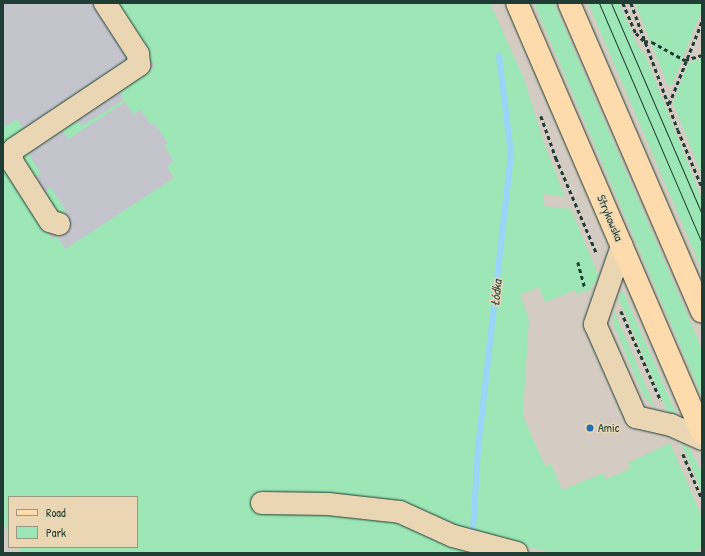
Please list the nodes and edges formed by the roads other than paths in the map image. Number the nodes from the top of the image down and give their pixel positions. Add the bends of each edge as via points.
1 (105, 3) edge
2 (517, 3) edge
3 (570, 3) edge
4 (59, 224) dead end
5 (622, 246) junction
6 (702, 312) edge
7 (702, 433) edge
8 (702, 439) edge
9 (262, 503) dead end
10 (517, 553) edge

1 - 4 lane via 138,54 139,66 14,149 11,154 13,163 50,221
2 - 5 main road, Strykowska
3 - 6 main road
5 - 7 main road, Strykowska
5 - 8 lane via 595,324 636,417 671,425
9 - 10 lane via 328,504 400,512 453,536

